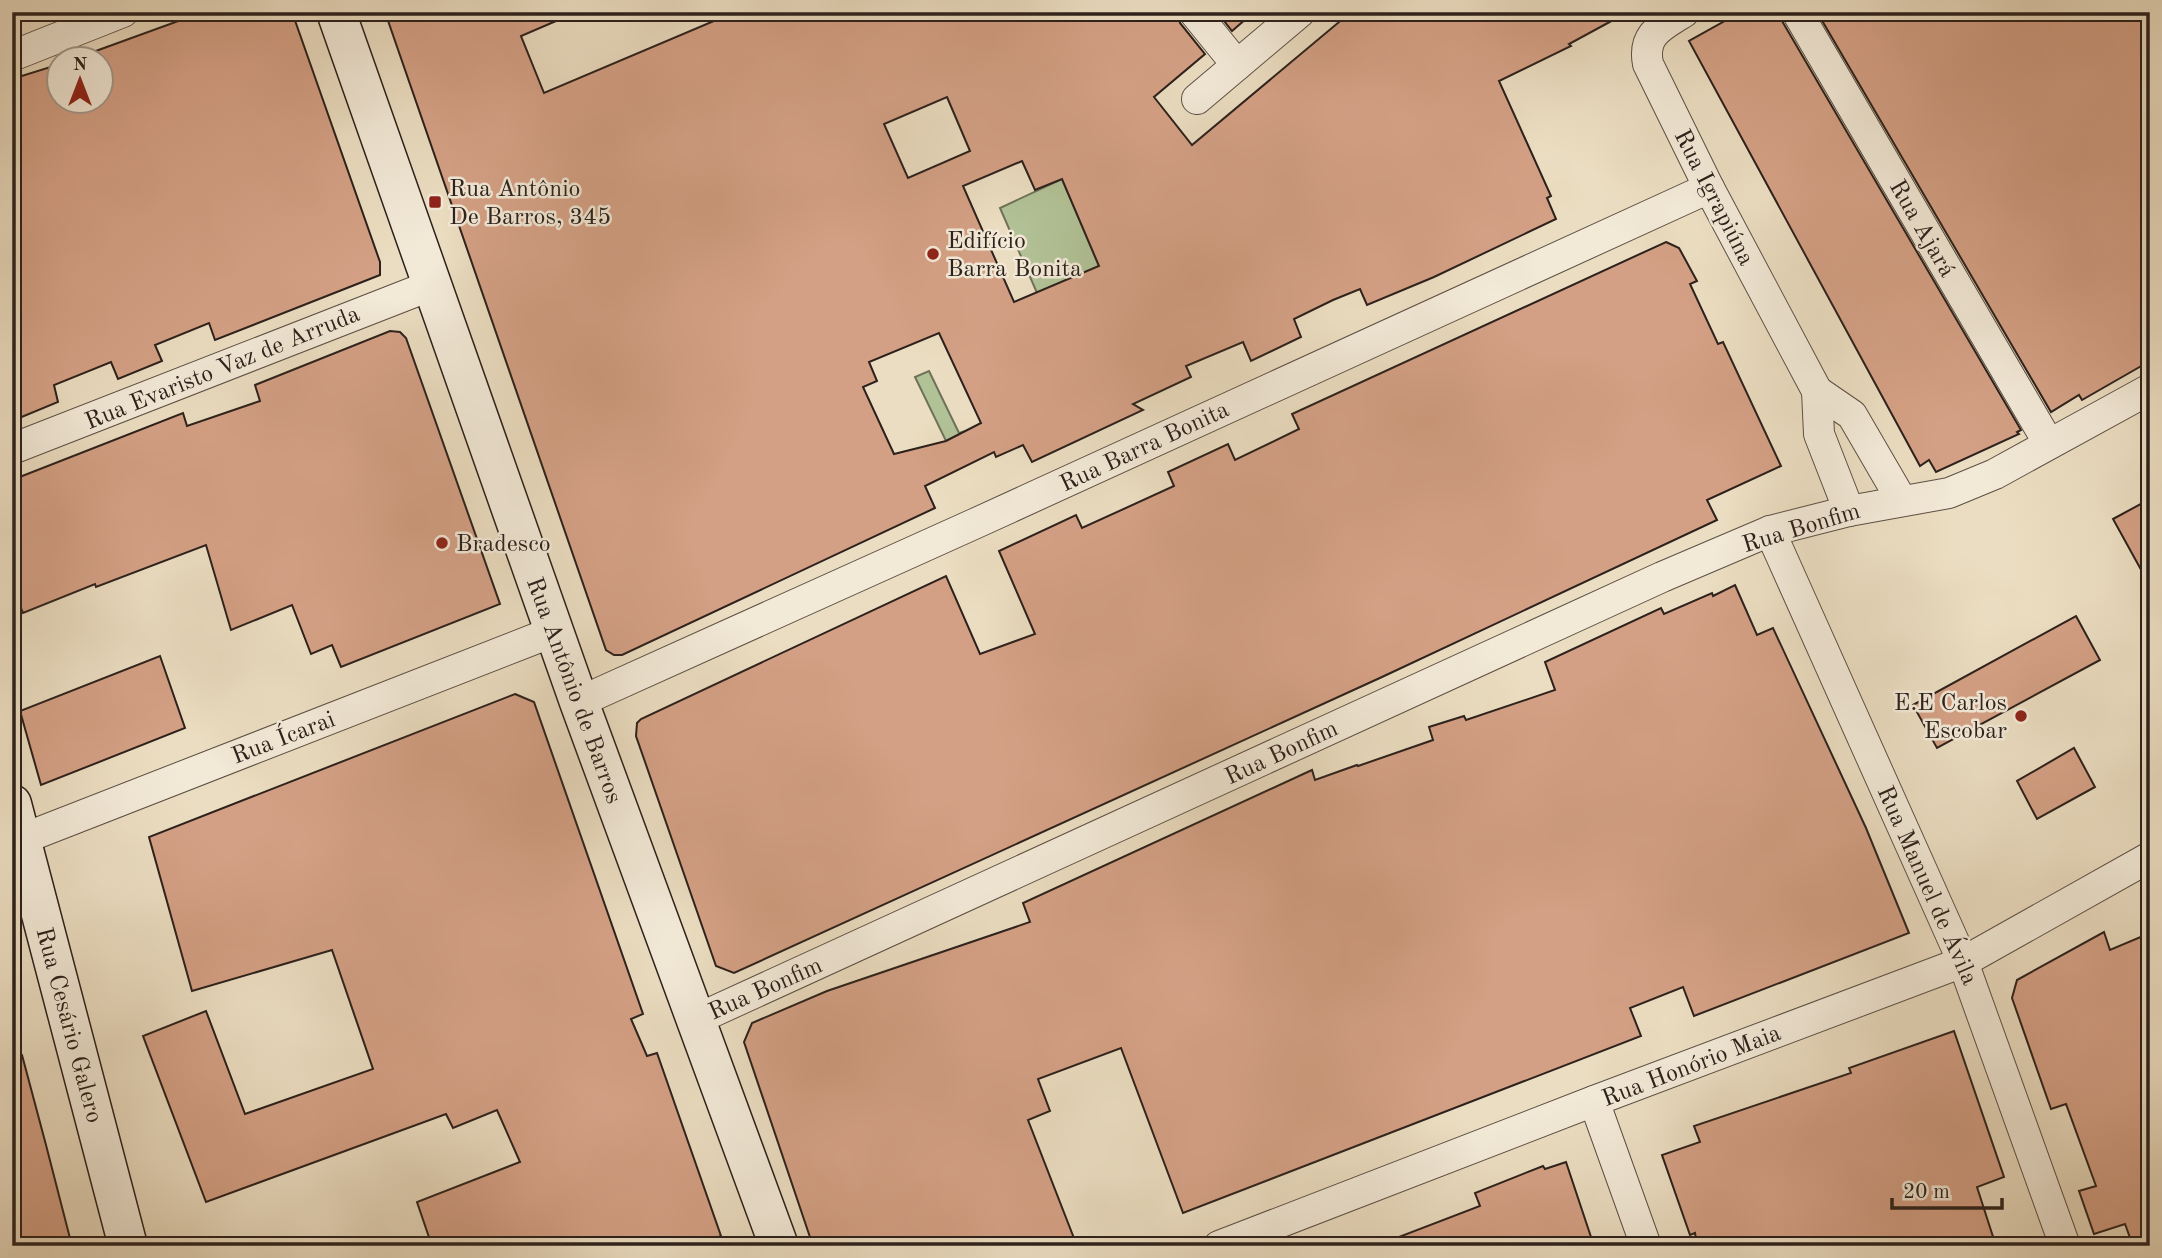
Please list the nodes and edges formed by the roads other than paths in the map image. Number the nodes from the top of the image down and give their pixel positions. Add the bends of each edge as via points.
1 (123, 12) edge
2 (336, 12) edge
3 (1194, 12) edge
4 (1300, 12) edge
5 (1684, 12) edge
6 (1797, 12) edge
7 (12, 55) edge
8 (1237, 65) junction
9 (1197, 99) dead end
10 (1709, 188) junction
11 (432, 285) junction
12 (2150, 389) edge
13 (1817, 391) junction
14 (2049, 444) junction
15 (12, 449) edge
16 (1875, 506) junction
17 (1770, 531) junction
18 (555, 631) junction
19 (579, 702) junction
20 (15, 829) edge
21 (2150, 857) edge
22 (1963, 962) junction
23 (695, 1020) junction
24 (1594, 1101) junction
25 (1227, 1244) edge
26 (128, 1246) edge
27 (779, 1246) edge
28 (1646, 1246) edge
29 (2065, 1246) edge

1 - 7 street
2 - 11 main road, Rua Antônio de Barros
3 - 8 street
4 - 8 street
5 - 10 street, Rua Igrapiúna via 1649,39 1646,51 1648,64
6 - 14 street, Rua Ajará
8 - 9 street
10 - 13 street, Rua Igrapiúna
10 - 19 street, Rua Barra Bonita
11 - 15 street, Rua Evaristo Vaz de Arruda
11 - 18 main road, Rua Antônio de Barros
12 - 14 street, Rua Bonfim
13 - 16 street, Rua Igrapiúna via 1819,435
13 - 16 street, Rua Igrapiúna via 1852,415
14 - 16 street, Rua Bonfim via 1948,493
16 - 17 street, Rua Bonfim
17 - 22 street, Rua Manuel de Ávila
17 - 23 street, Rua Bonfim
18 - 19 main road, Rua Antônio de Barros
18 - 20 street, Rua Ícarai
19 - 23 main road, Rua Antônio de Barros
20 - 26 main road, Rua Cesário Galero
21 - 22 street, Rua Honório Maia
22 - 24 street, Rua Honório Maia
22 - 29 street, Rua Manuel de Ávila
23 - 27 main road, Rua Antônio de Barros
24 - 25 street, Rua Honório Maia
24 - 28 street

